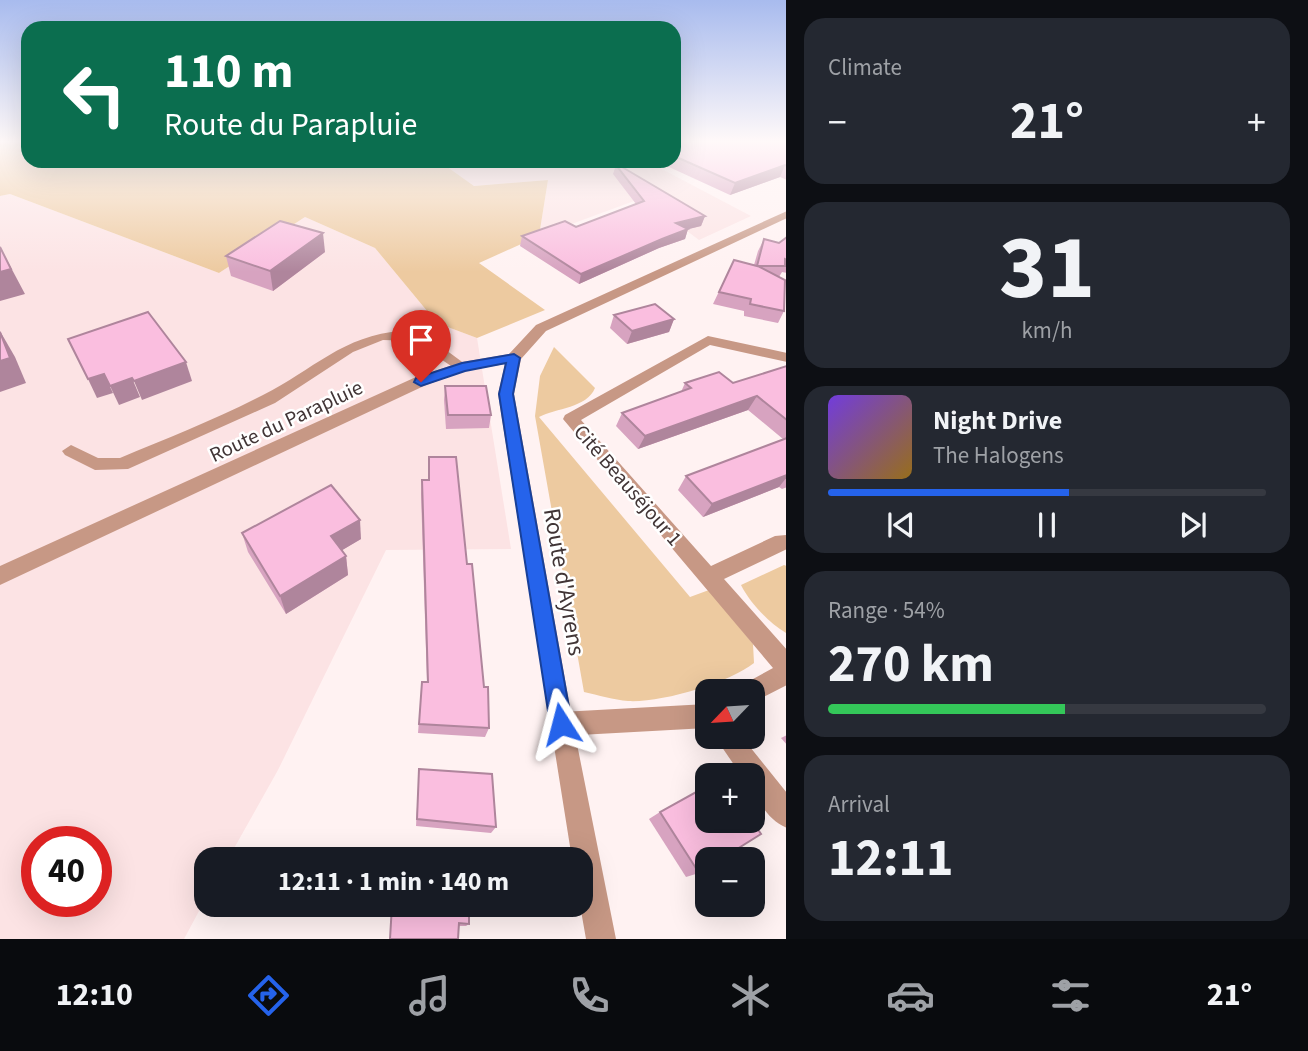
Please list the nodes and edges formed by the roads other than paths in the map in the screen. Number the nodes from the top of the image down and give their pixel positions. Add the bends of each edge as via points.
1 (786, 214) edge
2 (514, 358) junction
3 (786, 358) edge
4 (462, 367) junction
5 (71, 451) dead end
6 (785, 543) edge
7 (0, 576) edge
8 (708, 577) junction
9 (786, 667) edge
10 (786, 672) edge
11 (765, 684) edge
12 (695, 717) edge
13 (561, 724) junction
14 (736, 749) edge
15 (786, 815) edge
16 (601, 939) edge

1 - 2 street via 541,327
2 - 4 street, Route du Parapluie
2 - 13 street, Route d'Ayrens via 506,394
3 - 8 street, Cité Beauséjour 1 via 708,340 571,419
4 - 5 street via 424,340 405,334 385,335 343,349 270,399 122,464 95,464
4 - 7 street, Route du Parapluie via 409,387
6 - 8 street
8 - 9 street, Cité Beauséjour 1
10 - 11 street
12 - 13 street
13 - 16 street, Route d'Ayrens
14 - 15 street

